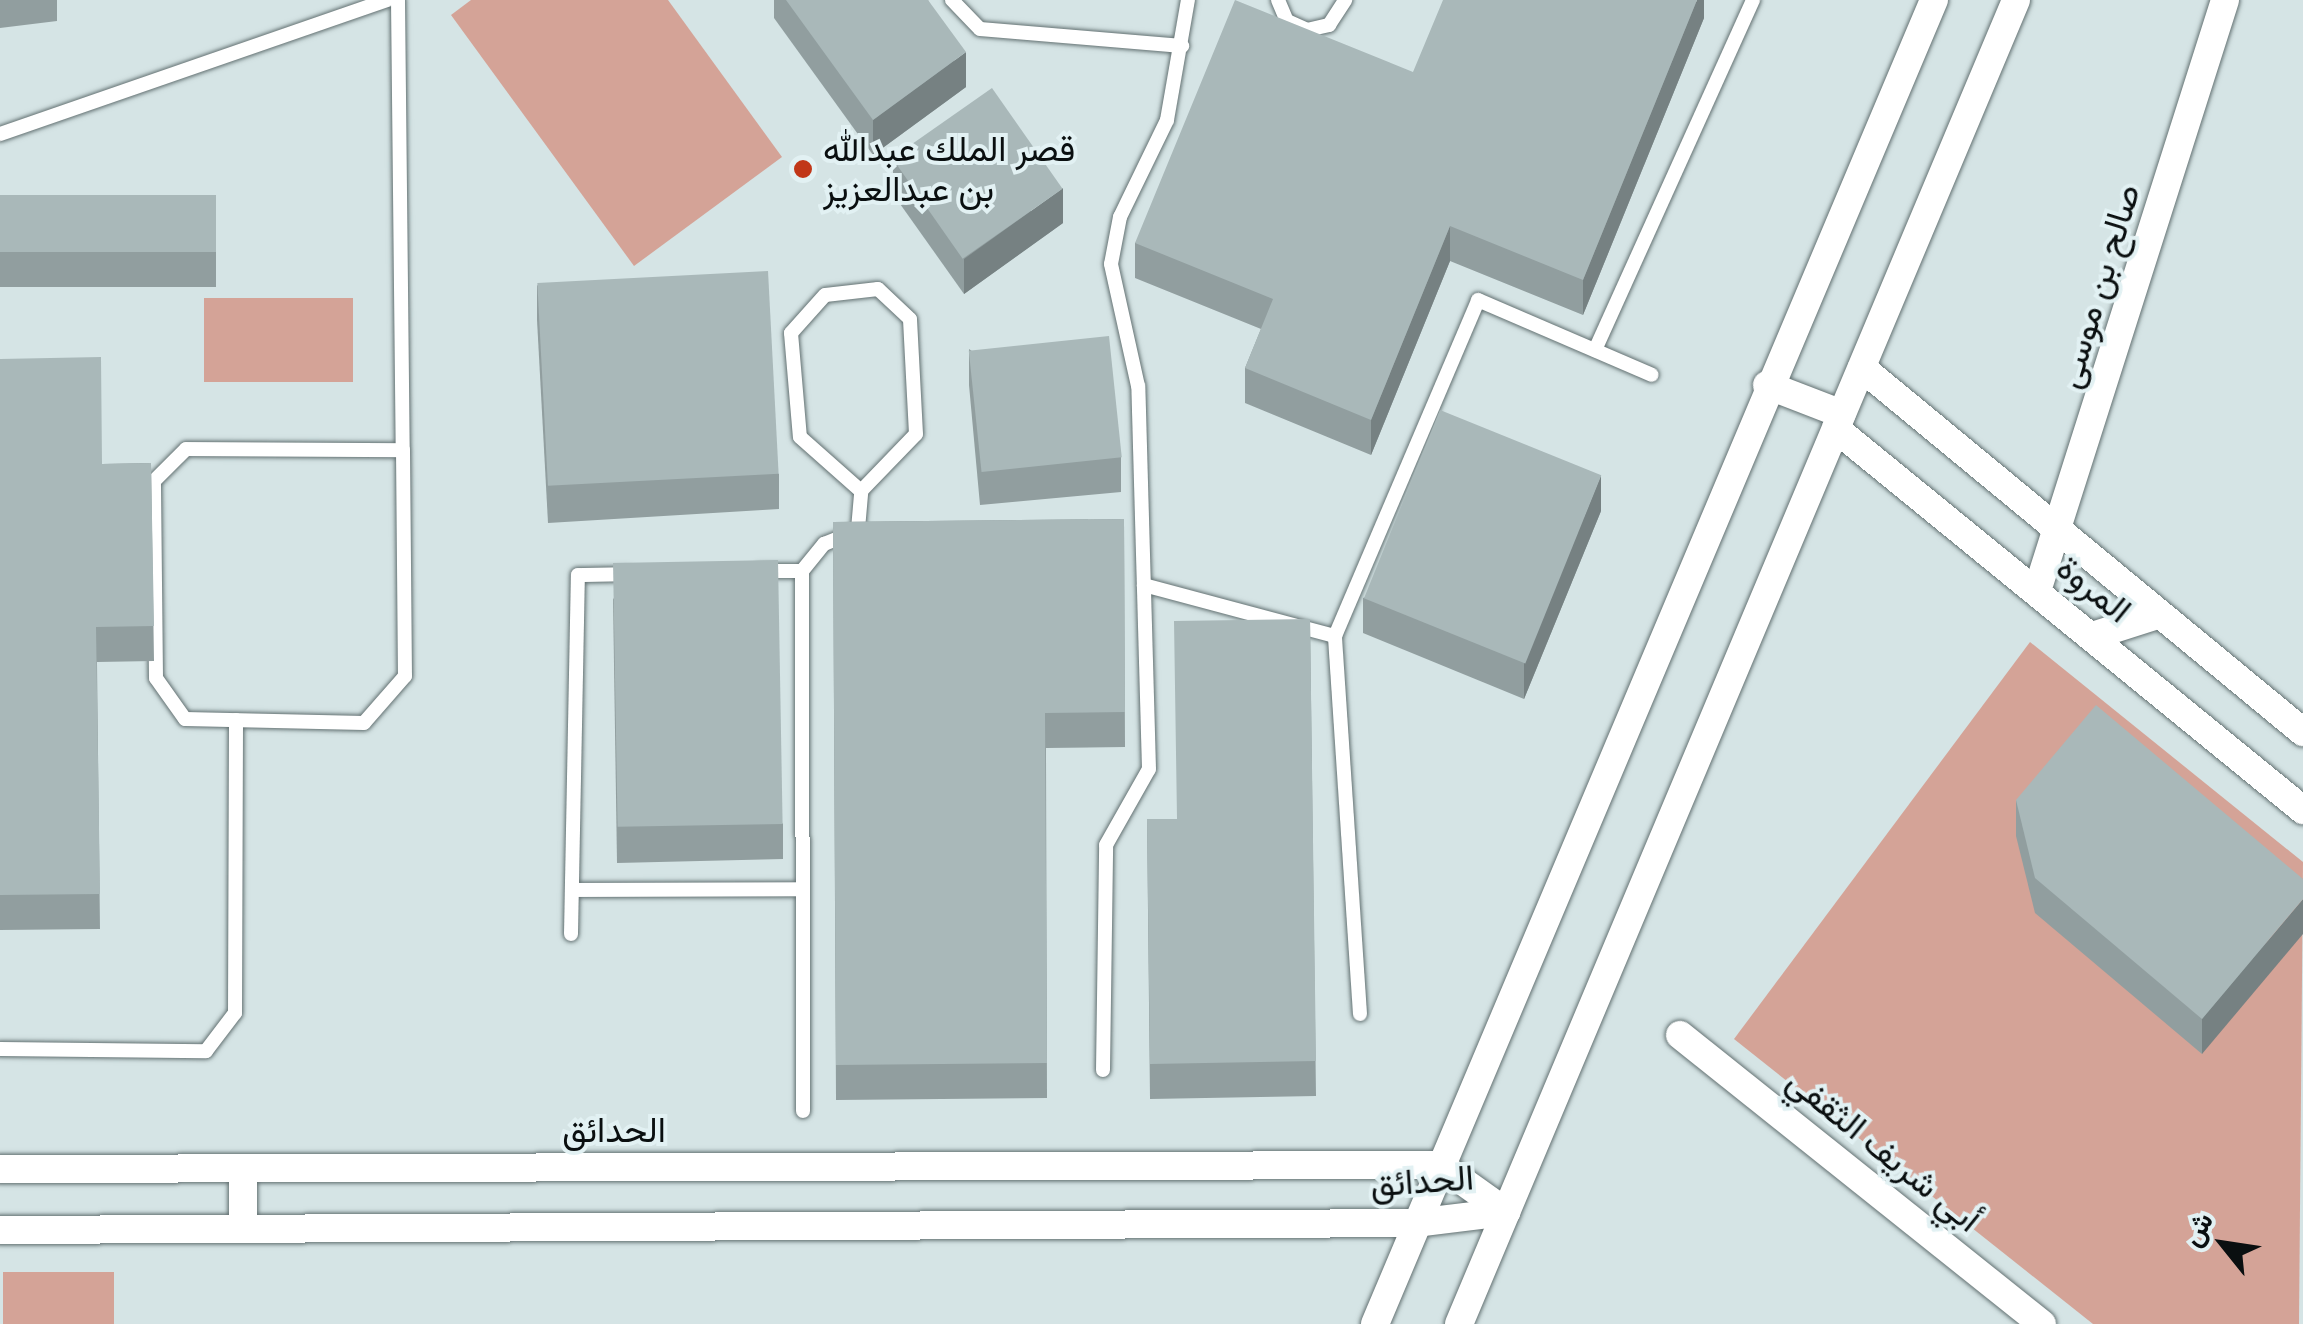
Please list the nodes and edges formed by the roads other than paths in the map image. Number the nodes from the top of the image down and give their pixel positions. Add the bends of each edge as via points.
1 (388, 0) edge
2 (398, 0) edge
3 (952, 0) edge
4 (1188, 0) edge
5 (1278, 0) edge
6 (1345, 0) edge
7 (1754, 0) edge
8 (1934, 0) edge
9 (2016, 0) edge
10 (2225, 0) edge
11 (1182, 46) junction
12 (0, 134) edge
13 (1594, 350) junction
14 (1862, 368) junction
15 (1652, 376) dead end
16 (1768, 385) junction
17 (1839, 422) junction
18 (403, 450) junction
19 (861, 491) junction
20 (1142, 525) junction
21 (1124, 526) edge
22 (878, 529) edge
23 (858, 530) junction
24 (2061, 535) junction
25 (802, 570) junction
26 (746, 572) edge
27 (653, 573) edge
28 (1144, 586) junction
29 (2036, 591) junction
30 (2158, 615) junction
31 (1335, 636) junction
32 (2092, 636) junction
33 (236, 720) junction
34 (2303, 732) edge
35 (2303, 810) edge
36 (802, 889) junction
37 (572, 890) junction
38 (571, 934) dead end
39 (1360, 1014) dead end
40 (1680, 1035) dead end
41 (0, 1049) edge
42 (1103, 1070) dead end
43 (802, 1111) dead end
44 (1440, 1165) junction
45 (242, 1168) junction
46 (0, 1169) edge
47 (1506, 1212) junction
48 (1416, 1223) junction
49 (243, 1229) junction
50 (0, 1230) edge
51 (1375, 1324) edge
52 (1459, 1324) edge
53 (2042, 1324) edge

1 - 12 lane
2 - 18 lane
3 - 11 lane via 980,30
4 - 11 lane
5 - 6 lane via 1287,20 1307,30 1329,25
7 - 13 lane
8 - 16 street
9 - 14 street
10 - 24 street, صالح بن موسى
11 - 20 lane via 1167,120 1120,217 1111,264 1138,386
13 - 15 lane
13 - 31 lane via 1478,300
14 - 17 street
14 - 24 street, المروة
16 - 17 street, المروة
16 - 44 street
17 - 29 street, المروة
17 - 47 street
18 - 33 lane via 406,676 364,723
18 - 33 lane via 186,450 154,481 156,678 186,719
19 - 19 lane via 916,434 910,319 878,289 826,295 790,333 800,437
19 - 23 lane
20 - 21 lane
20 - 28 lane
22 - 23 lane
23 - 25 lane via 824,544
24 - 29 street, صالح بن موسى
24 - 30 street, المروة
25 - 26 lane
25 - 36 lane
27 - 37 lane via 578,575
28 - 31 lane
28 - 42 lane via 1148,769 1106,845
29 - 32 street, المروة
30 - 32 street
30 - 34 street, المروة
31 - 39 lane
32 - 35 street, المروة
33 - 41 lane via 234,1013 206,1051
36 - 37 lane
36 - 43 lane
37 - 38 lane
40 - 53 street, أبي شريف الثقفي
44 - 45 street, الحدائق
44 - 47 street, الحدائق
44 - 48 street
45 - 46 street, الحدائق
45 - 49 street
47 - 48 street, الحدائق
47 - 52 street
48 - 49 street, الحدائق
48 - 51 street
49 - 50 street, الحدائق

